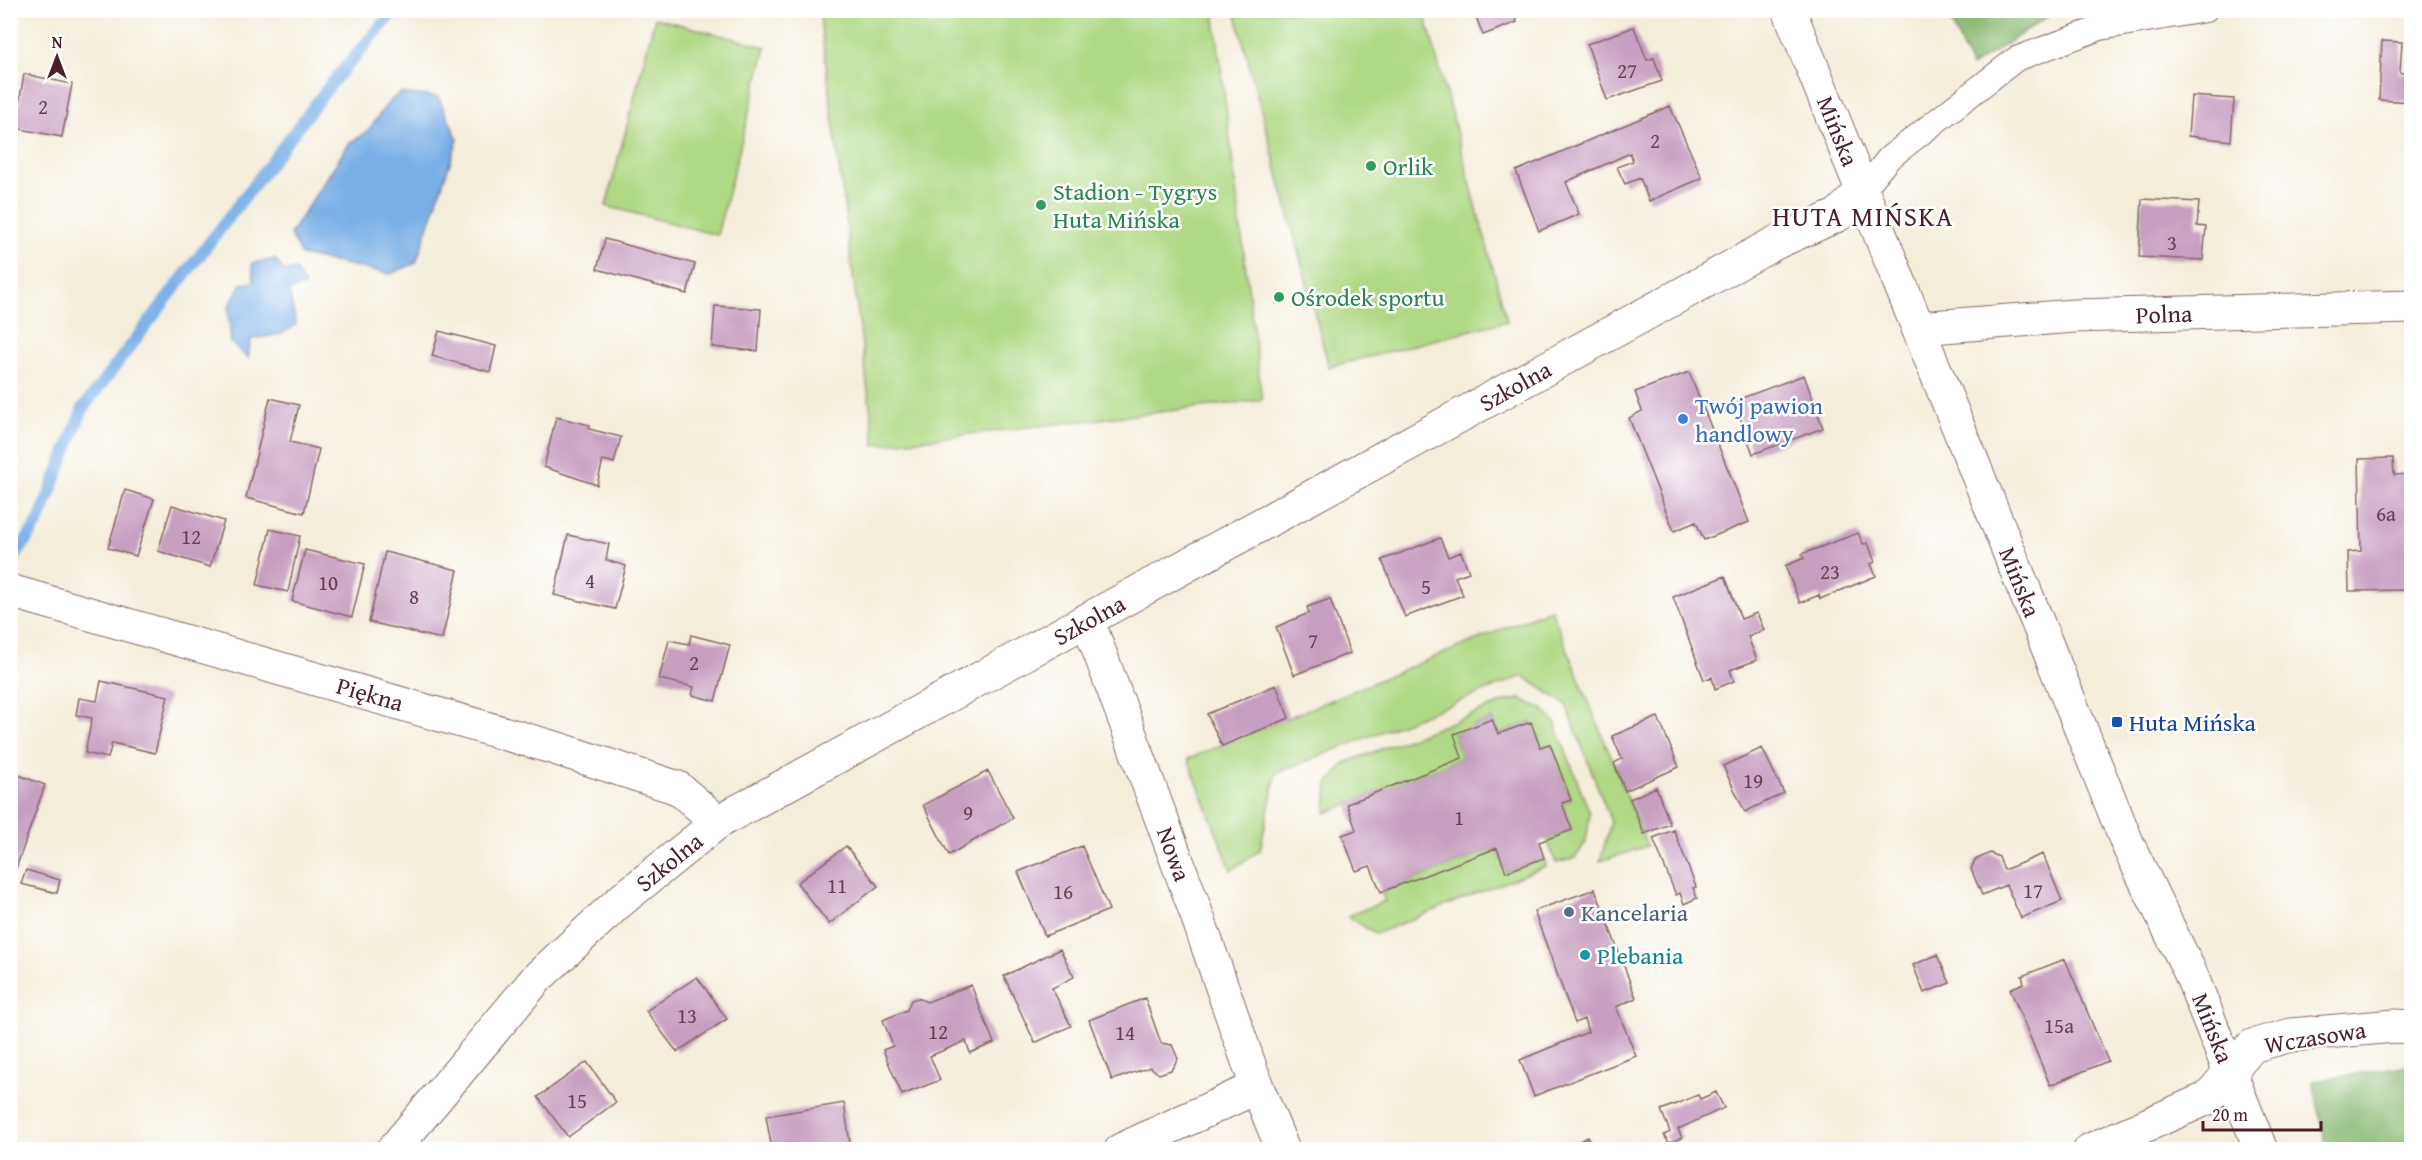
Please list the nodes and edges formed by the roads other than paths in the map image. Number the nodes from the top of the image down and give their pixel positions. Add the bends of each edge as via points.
1 (1789, 10) edge
2 (2205, 10) edge
3 (1862, 191) junction
4 (2412, 307) edge
5 (1918, 328) junction
6 (10, 591) edge
7 (1088, 621) junction
8 (718, 822) junction
9 (2412, 1027) edge
10 (2231, 1071) junction
11 (1257, 1087) junction
12 (393, 1149) edge
13 (1121, 1149) edge
14 (1283, 1149) edge
15 (2090, 1149) edge
16 (2260, 1149) edge

1 - 3 street, Mińska
2 - 3 lane via 2100,28 2016,59 1889,158
3 - 5 street, Mińska
3 - 7 street, Szkolna via 1838,215 1777,242
4 - 5 street, Polna via 2074,316
5 - 10 street, Mińska via 2128,845 2190,972
6 - 8 street, Piękna via 555,748 678,788
7 - 8 street, Szkolna
7 - 11 street, Nowa
8 - 12 street, Szkolna via 619,902 537,978
9 - 10 street, Wczasowa via 2291,1035 2252,1046
10 - 15 street via 2208,1098
10 - 16 street, Mińska
11 - 13 street
11 - 14 street, Nowa

